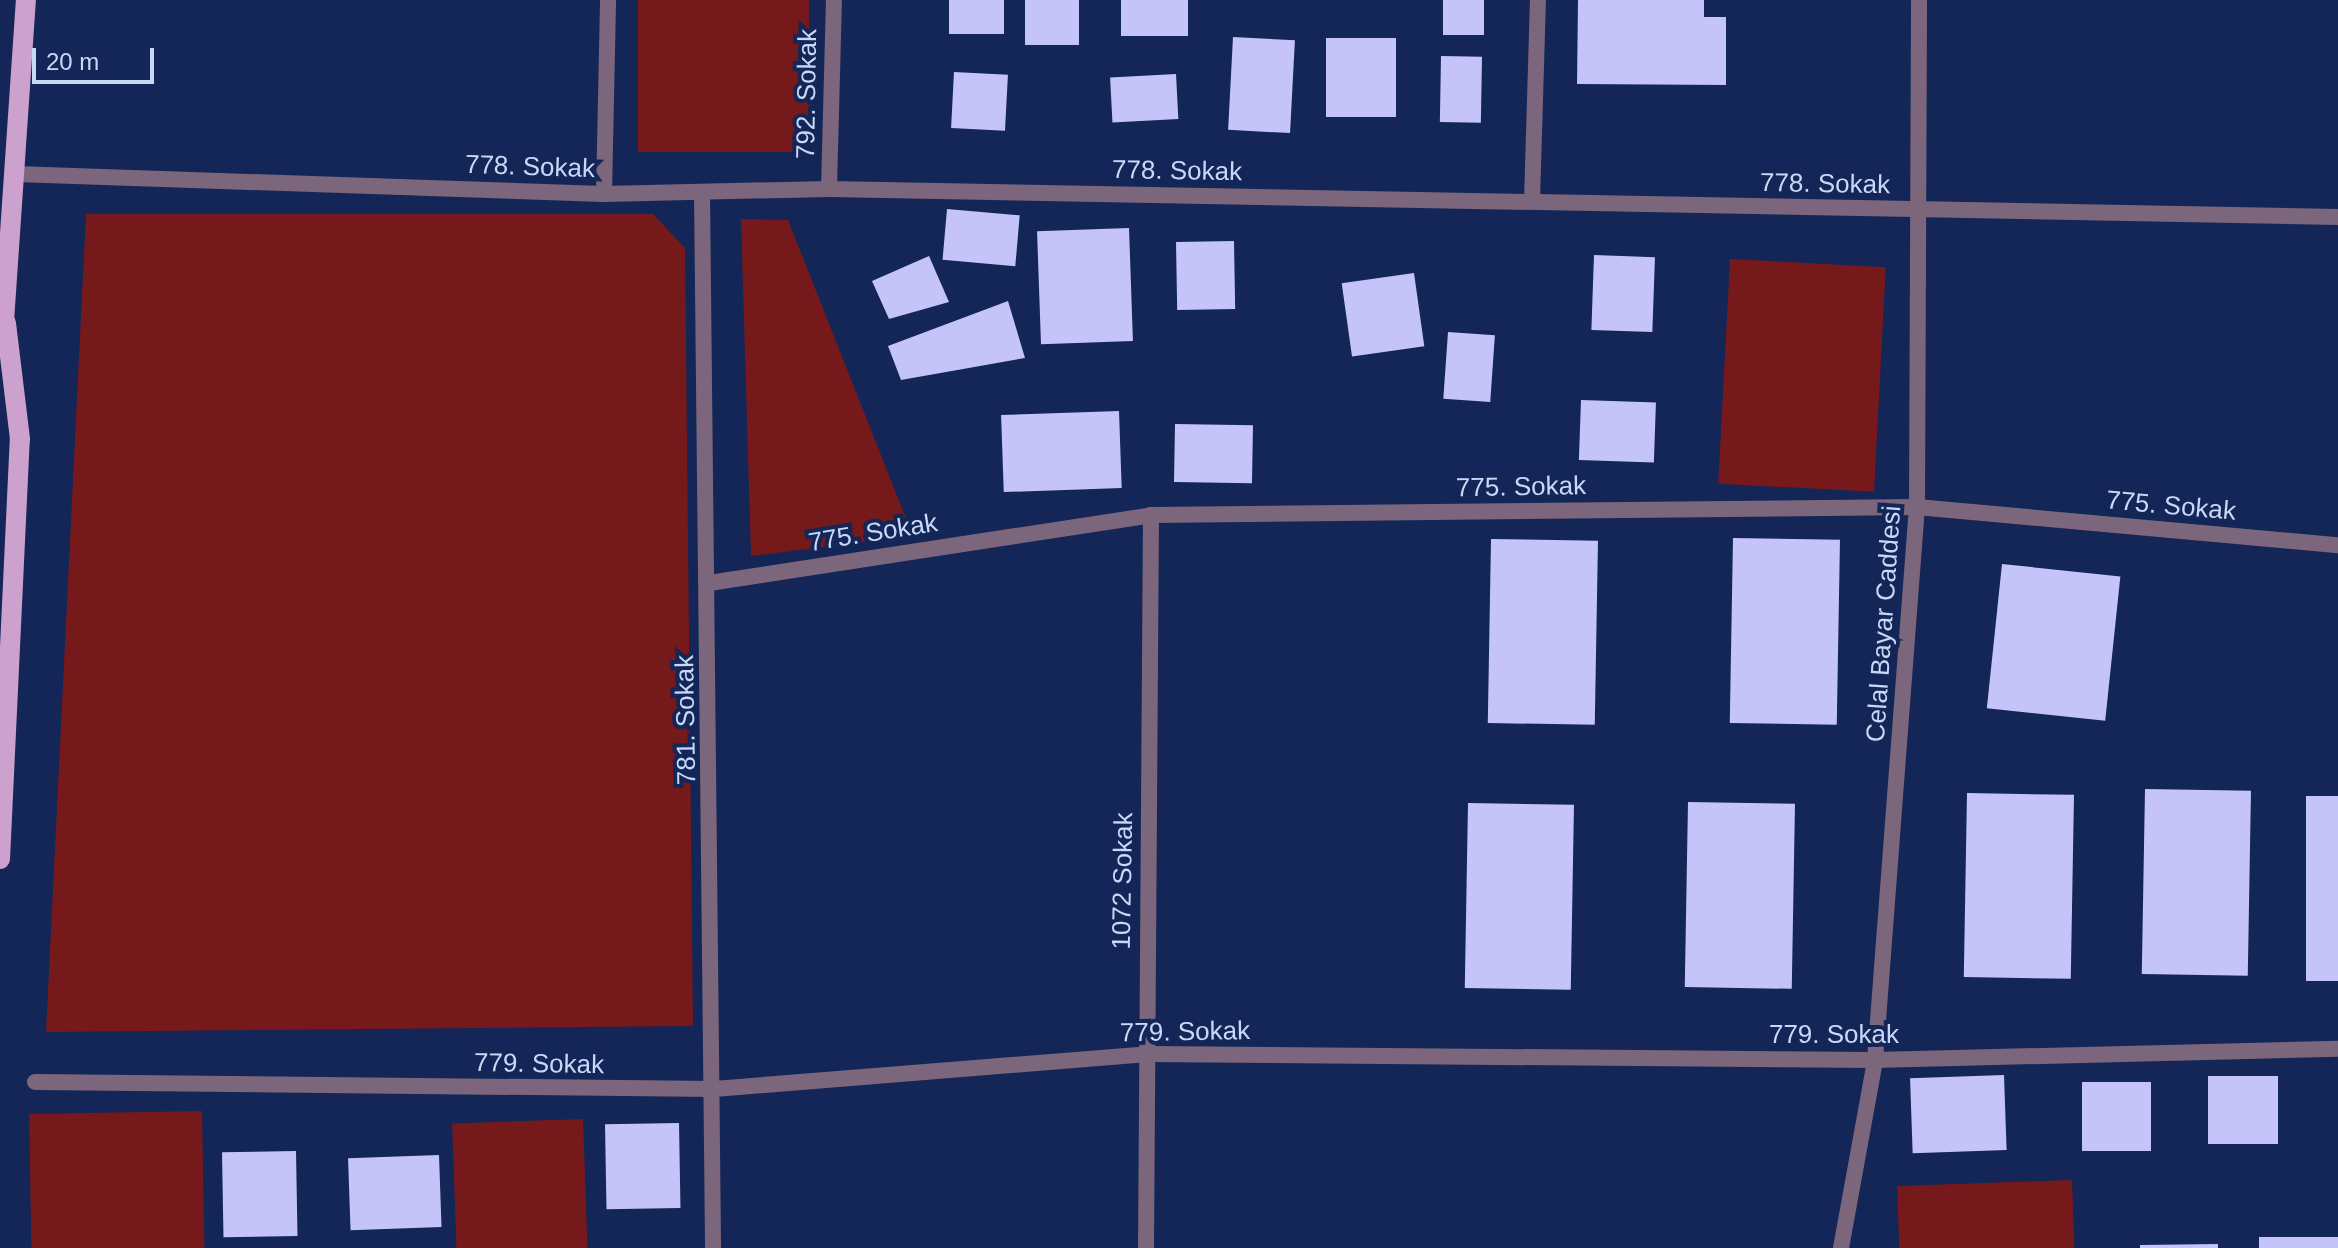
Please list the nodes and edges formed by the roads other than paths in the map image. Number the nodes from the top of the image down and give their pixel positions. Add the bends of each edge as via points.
1 (26, 0) edge
2 (608, 0) edge
3 (834, 0) edge
4 (1538, 0) edge
5 (1919, 0) edge
6 (16, 174) junction
7 (829, 189) junction
8 (702, 192) junction
9 (604, 194) junction
10 (1532, 201) junction
11 (1917, 210) junction
12 (2338, 217) edge
13 (6, 323) junction
14 (0, 351) edge
15 (1917, 507) junction
16 (1151, 515) junction
17 (2338, 545) edge
18 (709, 583) junction
19 (0, 859) edge
20 (2338, 1049) edge
21 (1145, 1054) junction
22 (1875, 1060) junction
23 (35, 1082) dead end
24 (714, 1089) junction
25 (713, 1248) edge
26 (1146, 1248) edge
27 (1841, 1248) edge

1 - 6 main road
2 - 9 street
3 - 7 street, 792. Sokak
4 - 10 street
5 - 11 street, Celal Bayar Caddesi
6 - 9 street, 778. Sokak
6 - 13 main road
7 - 8 street, 778. Sokak
7 - 10 street, 778. Sokak
8 - 9 street, 778. Sokak
8 - 18 street, 781. Sokak
10 - 11 street, 778. Sokak
11 - 12 street, 778. Sokak
11 - 15 street, Celal Bayar Caddesi
13 - 14 main road
13 - 19 main road via 20,439
15 - 16 street, 775. Sokak
15 - 17 street, 775. Sokak
15 - 22 street, Celal Bayar Caddesi
16 - 18 street, 775. Sokak
16 - 21 street, 1072 Sokak
18 - 24 street, 781. Sokak
20 - 22 street, 779. Sokak
21 - 22 street, 779. Sokak
21 - 24 street, 779. Sokak
21 - 26 street, 1072 Sokak
22 - 27 street, Celal Bayar Caddesi
23 - 24 street, 779. Sokak
24 - 25 street, 781. Sokak

